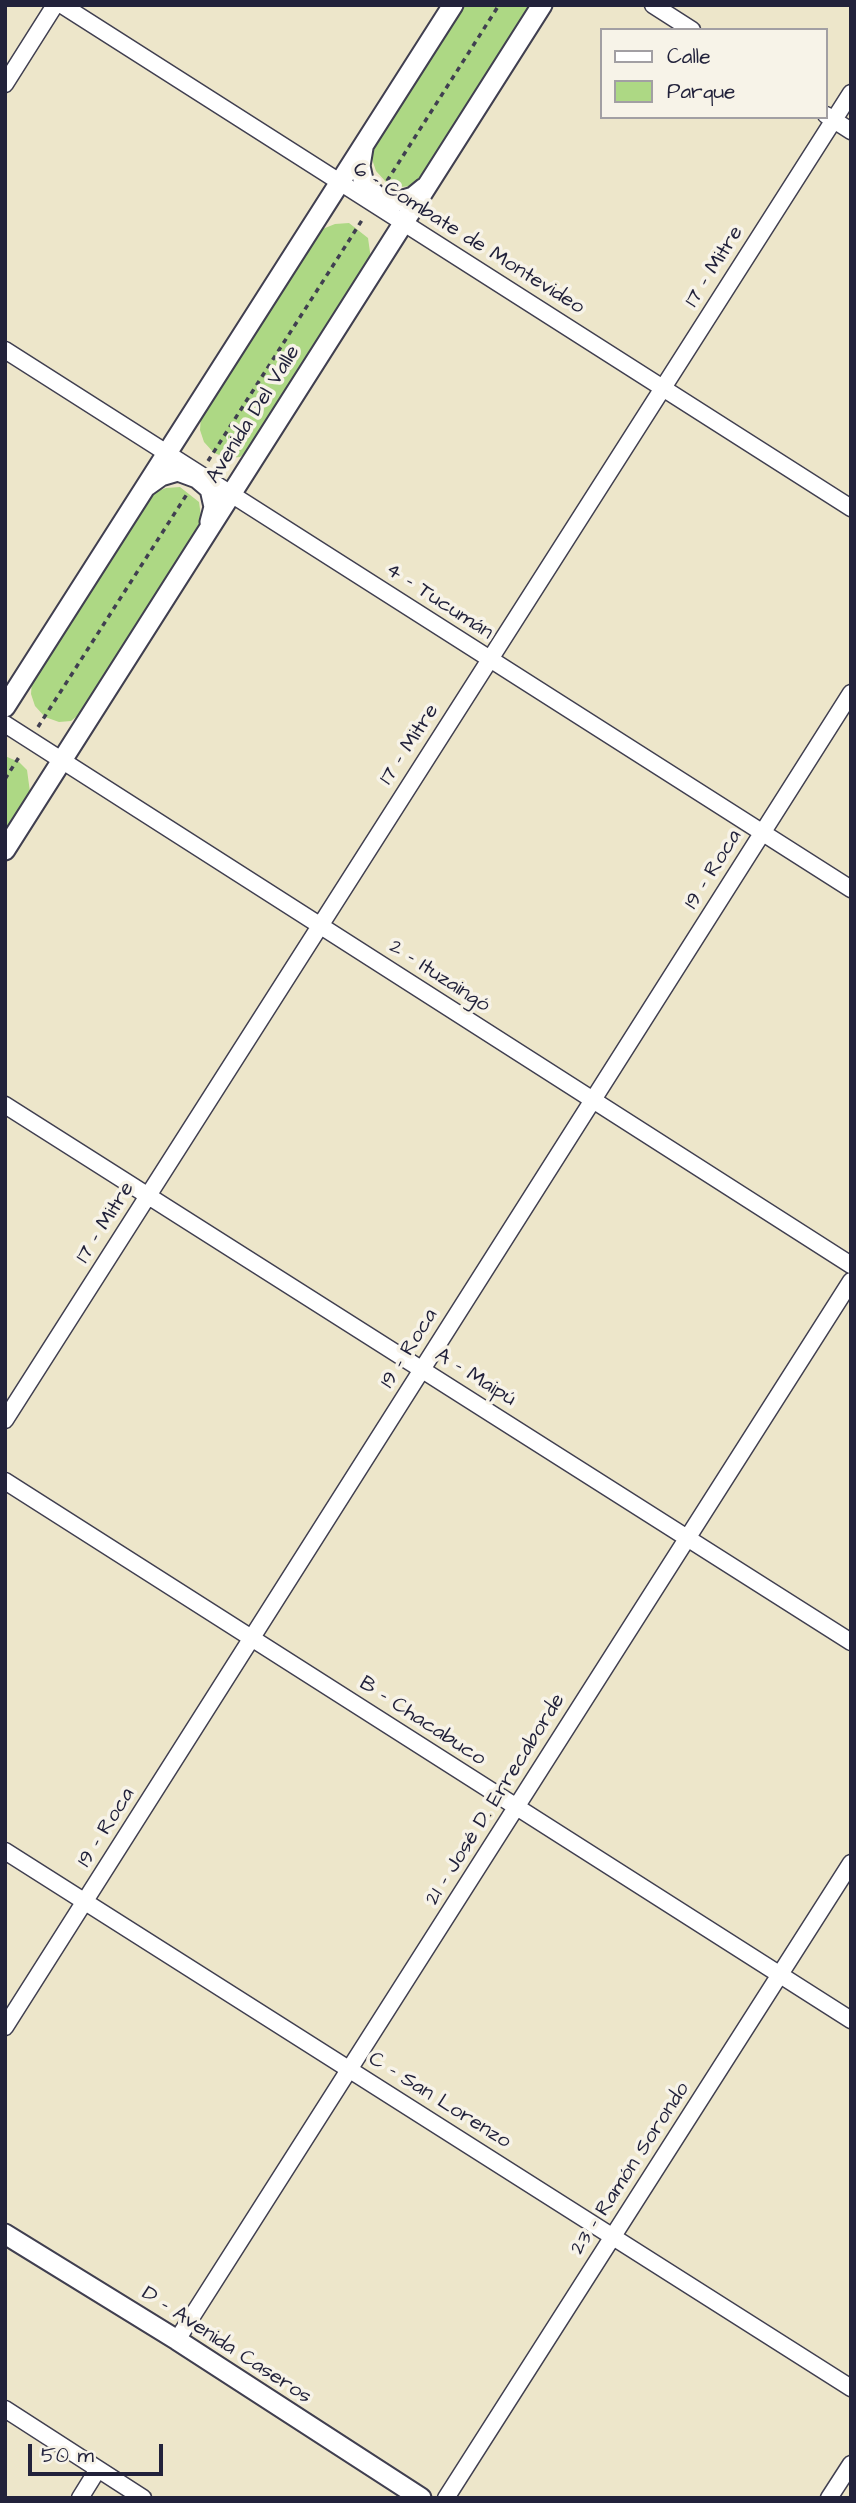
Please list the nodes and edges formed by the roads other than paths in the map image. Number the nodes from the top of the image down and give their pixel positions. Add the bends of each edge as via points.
1 (55, 5) edge
2 (62, 5) edge
3 (453, 5) edge
4 (542, 5) edge
5 (653, 5) edge
6 (689, 28) edge
7 (5, 84) edge
8 (851, 93) edge
9 (830, 117) edge
10 (851, 131) edge
11 (364, 144) junction
12 (340, 182) junction
13 (427, 186) junction
14 (375, 200) junction
15 (404, 223) junction
16 (5, 350) edge
17 (663, 388) junction
18 (167, 453) junction
19 (199, 476) junction
20 (145, 487) junction
21 (231, 494) junction
22 (851, 508) edge
23 (208, 530) junction
24 (490, 659) junction
25 (851, 694) edge
26 (5, 707) edge
27 (5, 724) edge
28 (62, 760) junction
29 (762, 833) junction
30 (5, 849) edge
31 (851, 889) edge
32 (320, 925) junction
33 (593, 1100) junction
34 (5, 1105) edge
35 (148, 1195) junction
36 (851, 1265) edge
37 (851, 1281) edge
38 (422, 1370) junction
39 (5, 1420) edge
40 (5, 1481) edge
41 (687, 1538) junction
42 (252, 1638) junction
43 (851, 1642) edge
44 (516, 1807) junction
45 (5, 1851) edge
46 (851, 1864) edge
47 (85, 1901) junction
48 (780, 1975) junction
49 (851, 2020) edge
50 (5, 2027) edge
51 (349, 2069) junction
52 (5, 2234) edge
53 (613, 2236) junction
54 (177, 2340) junction
55 (851, 2388) edge
56 (5, 2409) edge
57 (851, 2464) edge
58 (98, 2469) junction
59 (80, 2498) edge
60 (143, 2498) edge
61 (421, 2498) edge
62 (446, 2498) edge
63 (829, 2498) edge

1 - 7 street
2 - 12 street, 6 - Combate de Montevideo
3 - 11 street
4 - 13 street, Avenida Del Valle
5 - 6 street
8 - 9 street, 17 - Mitre
9 - 10 street
9 - 17 street, 17 - Mitre
11 - 12 street
11 - 14 street via 360,166 364,184
12 - 14 street, 6 - Combate de Montevideo
12 - 18 street
13 - 14 street via 396,202
13 - 15 street, Avenida Del Valle
14 - 15 street, 6 - Combate de Montevideo
15 - 17 street, 6 - Combate de Montevideo
15 - 21 street, Avenida Del Valle
16 - 18 street, 4 - Tucumán
17 - 22 street, 6 - Combate de Montevideo
17 - 24 street, 17 - Mitre
18 - 19 street, 4 - Tucumán
18 - 20 street
19 - 20 street via 178,471
19 - 21 street, 4 - Tucumán
19 - 23 street via 210,489 214,508
20 - 26 street
21 - 23 street, Avenida Del Valle
21 - 24 street, 4 - Tucumán
23 - 28 street, Avenida Del Valle
24 - 29 street, 4 - Tucumán
24 - 32 street, 17 - Mitre
25 - 29 street, 19 - Roca
27 - 28 street, 2 - Ituzaingó
28 - 30 street, Avenida Del Valle
28 - 32 street, 2 - Ituzaingó
29 - 31 street, 4 - Tucumán
29 - 33 street, 19 - Roca
32 - 33 street, 2 - Ituzaingó
32 - 35 street, 17 - Mitre
33 - 36 street, 2 - Ituzaingó
33 - 38 street, 19 - Roca
34 - 35 street, A - Maipú
35 - 38 street, A - Maipú
35 - 39 street, 17 - Mitre
37 - 41 street, 21 - José D. Errecaborde
38 - 41 street, A - Maipú
38 - 42 street, 19 - Roca
40 - 42 street, B - Chacabuco
41 - 43 street, A - Maipú
41 - 44 street, 21 - José D. Errecaborde
42 - 44 street, B - Chacabuco
42 - 47 street, 19 - Roca
44 - 48 street, B - Chacabuco
44 - 51 street, 21 - José D. Errecaborde
45 - 47 street, C - San Lorenzo
46 - 48 street, 23 - Ramón Sorondo
47 - 50 street, 19 - Roca
47 - 51 street, C - San Lorenzo
48 - 49 street, B - Chacabuco
48 - 53 street, 23 - Ramón Sorondo
51 - 53 street, C - San Lorenzo
51 - 54 street, 21 - José D. Errecaborde
52 - 54 street, D - Avenida Caseros
53 - 55 street, C - San Lorenzo
53 - 62 street, 23 - Ramón Sorondo
54 - 61 street, D - Avenida Caseros
56 - 58 street
57 - 63 street
58 - 59 street
58 - 60 street

